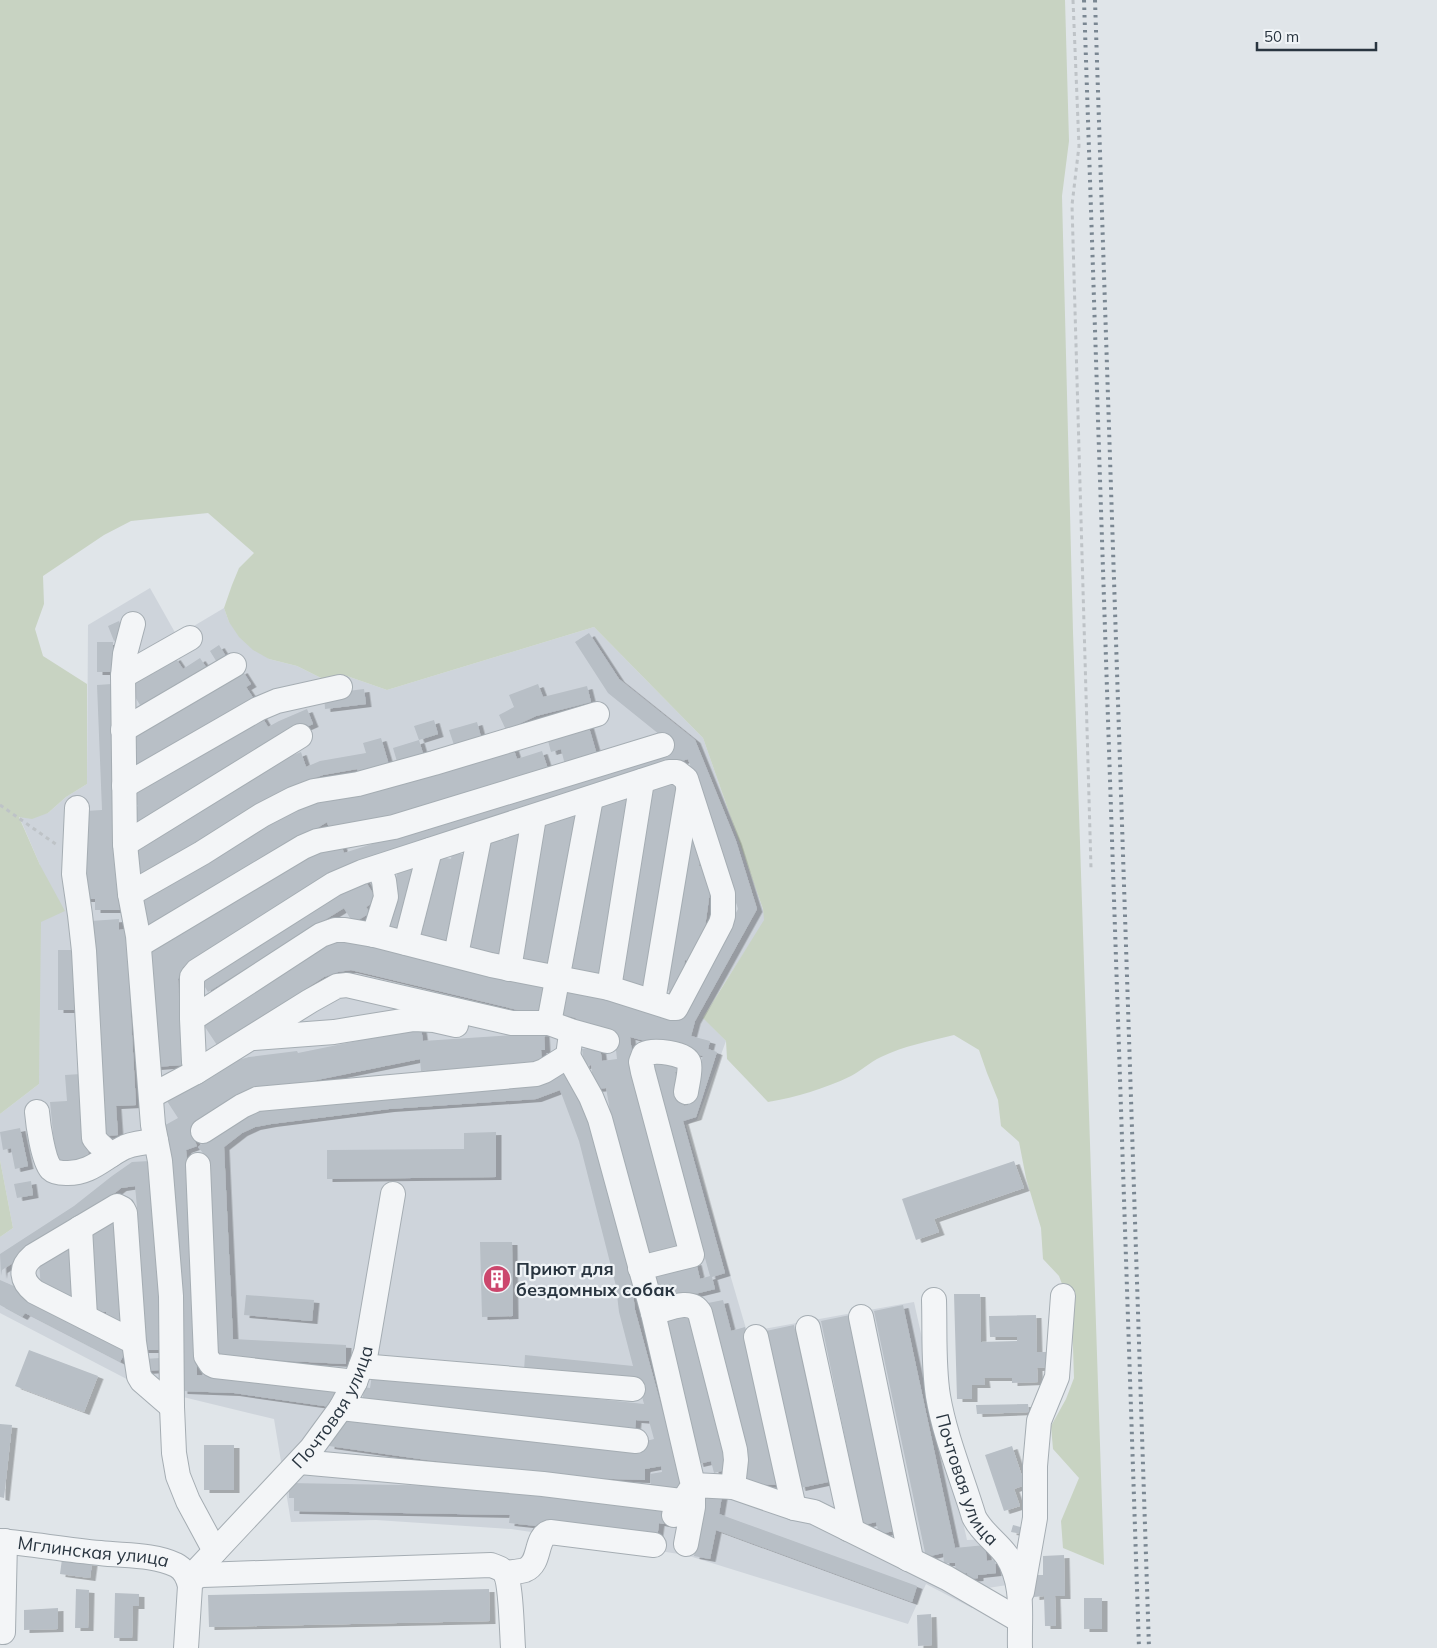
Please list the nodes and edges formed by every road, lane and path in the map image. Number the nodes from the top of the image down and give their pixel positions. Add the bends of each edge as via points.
1 (1073, 0) edge
2 (133, 624) dead end
3 (190, 638) dead end
4 (234, 665) dead end
5 (123, 676) junction
6 (340, 687) dead end
7 (597, 714) dead end
8 (123, 730) junction
9 (300, 736) dead end
10 (662, 745) dead end
11 (642, 781) junction
12 (124, 786) junction
13 (689, 787) junction
14 (591, 798) junction
15 (0, 805) edge
16 (77, 808) dead end
17 (534, 817) junction
18 (480, 834) junction
19 (125, 844) junction
20 (430, 850) junction
21 (74, 856) junction
22 (379, 867) junction
23 (1091, 868) dead end
24 (130, 894) junction
25 (374, 935) junction
26 (406, 943) junction
27 (139, 945) junction
28 (456, 955) junction
29 (509, 969) junction
30 (559, 977) junction
31 (609, 988) junction
32 (652, 1001) junction
33 (192, 1019) junction
34 (550, 1022) junction
35 (512, 1023) junction
36 (571, 1032) junction
37 (250, 1038) junction
38 (607, 1041) dead end
39 (568, 1056) junction
40 (196, 1072) junction
41 (686, 1092) dead end
42 (151, 1096) junction
43 (37, 1112) dead end
44 (203, 1131) dead end
45 (156, 1141) junction
46 (111, 1155) junction
47 (198, 1165) dead end
48 (393, 1194) dead end
49 (80, 1228) junction
50 (640, 1268) junction
51 (1063, 1296) dead end
52 (934, 1300) dead end
53 (653, 1313) junction
54 (861, 1317) dead end
55 (85, 1318) junction
56 (808, 1328) dead end
57 (756, 1337) dead end
58 (134, 1342) junction
59 (358, 1374) junction
60 (633, 1389) dead end
61 (172, 1407) junction
62 (341, 1408) junction
63 (636, 1442) dead end
64 (300, 1462) junction
65 (733, 1487) junction
66 (682, 1500) junction
67 (794, 1508) junction
68 (848, 1529) junction
69 (3, 1541) edge
70 (686, 1544) dead end
71 (654, 1545) dead end
72 (215, 1551) junction
73 (908, 1559) junction
74 (505, 1573) junction
75 (187, 1575) junction
76 (1020, 1609) junction
77 (2, 1632) dead end
78 (186, 1648) edge
79 (513, 1648) edge
80 (1020, 1648) edge

1 - 23 path via 1079,146 1072,205
2 - 5 street
3 - 5 street
4 - 8 street
5 - 8 street
6 - 12 street via 277,701 258,709
7 - 24 street via 434,763 358,784 314,791 293,799
8 - 12 street
9 - 19 street
10 - 27 street via 394,828 302,846
11 - 13 street via 678,772
11 - 14 street
11 - 31 street
12 - 19 street
13 - 32 street
13 - 32 street via 724,894 723,916 676,1008
14 - 17 street
14 - 30 street
15 - 21 path
16 - 21 street
17 - 18 street
17 - 29 street
18 - 20 street
18 - 28 street
19 - 24 street
20 - 22 street
20 - 26 street
21 - 46 street via 84,950 94,1138
22 - 25 street via 386,896
22 - 33 street via 334,884 197,971 191,981
24 - 27 street
25 - 26 street
25 - 33 street via 344,930 328,932
26 - 28 street
27 - 42 street
28 - 29 street
29 - 30 street
30 - 31 street
30 - 34 street
31 - 32 street
33 - 40 street
34 - 35 street
34 - 36 street
35 - 37 street via 459,1026 414,1019 334,1032
35 - 37 street via 347,985 328,990
36 - 38 street
36 - 39 street
37 - 40 street
39 - 44 street via 536,1074 257,1099
39 - 50 street via 600,1119
40 - 42 street
41 - 50 street via 688,1060 657,1050 644,1054 641,1062 643,1072 692,1255
42 - 45 street
43 - 46 street via 48,1163 56,1172 86,1171
45 - 46 street via 135,1144
45 - 61 street via 171,1296
47 - 59 street via 208,1360 215,1366
48 - 59 street, Почтовая улица via 366,1352
49 - 55 street
49 - 55 street via 33,1256 26,1262 23,1272 24,1280 34,1292
49 - 58 street via 117,1206 125,1213
50 - 53 street
51 - 76 street via 1057,1377 1039,1421 1035,1518
52 - 76 street, Почтовая улица via 935,1369 945,1425 974,1517 1013,1567 1019,1583
53 - 65 street via 687,1304 698,1308 735,1450
53 - 66 street
54 - 73 street via 910,1554
55 - 58 street
56 - 68 street via 850,1525
57 - 67 street
58 - 61 street via 139,1376
59 - 60 street
59 - 62 street, Почтовая улица
61 - 72 street via 178,1476
62 - 63 street
62 - 64 street, Почтовая улица
64 - 66 street
64 - 72 street, Почтовая улица
65 - 66 street
65 - 67 street
66 - 70 street via 693,1507
67 - 68 street via 814,1512
68 - 73 street
69 - 75 street, Мглинская улица via 154,1558 172,1564
69 - 77 street
71 - 74 street via 550,1532 544,1534 530,1567
72 - 75 street, Почтовая улица
73 - 76 street
74 - 75 street via 491,1565
74 - 79 street
75 - 78 street via 190,1597
76 - 80 street, Почтовая улица

